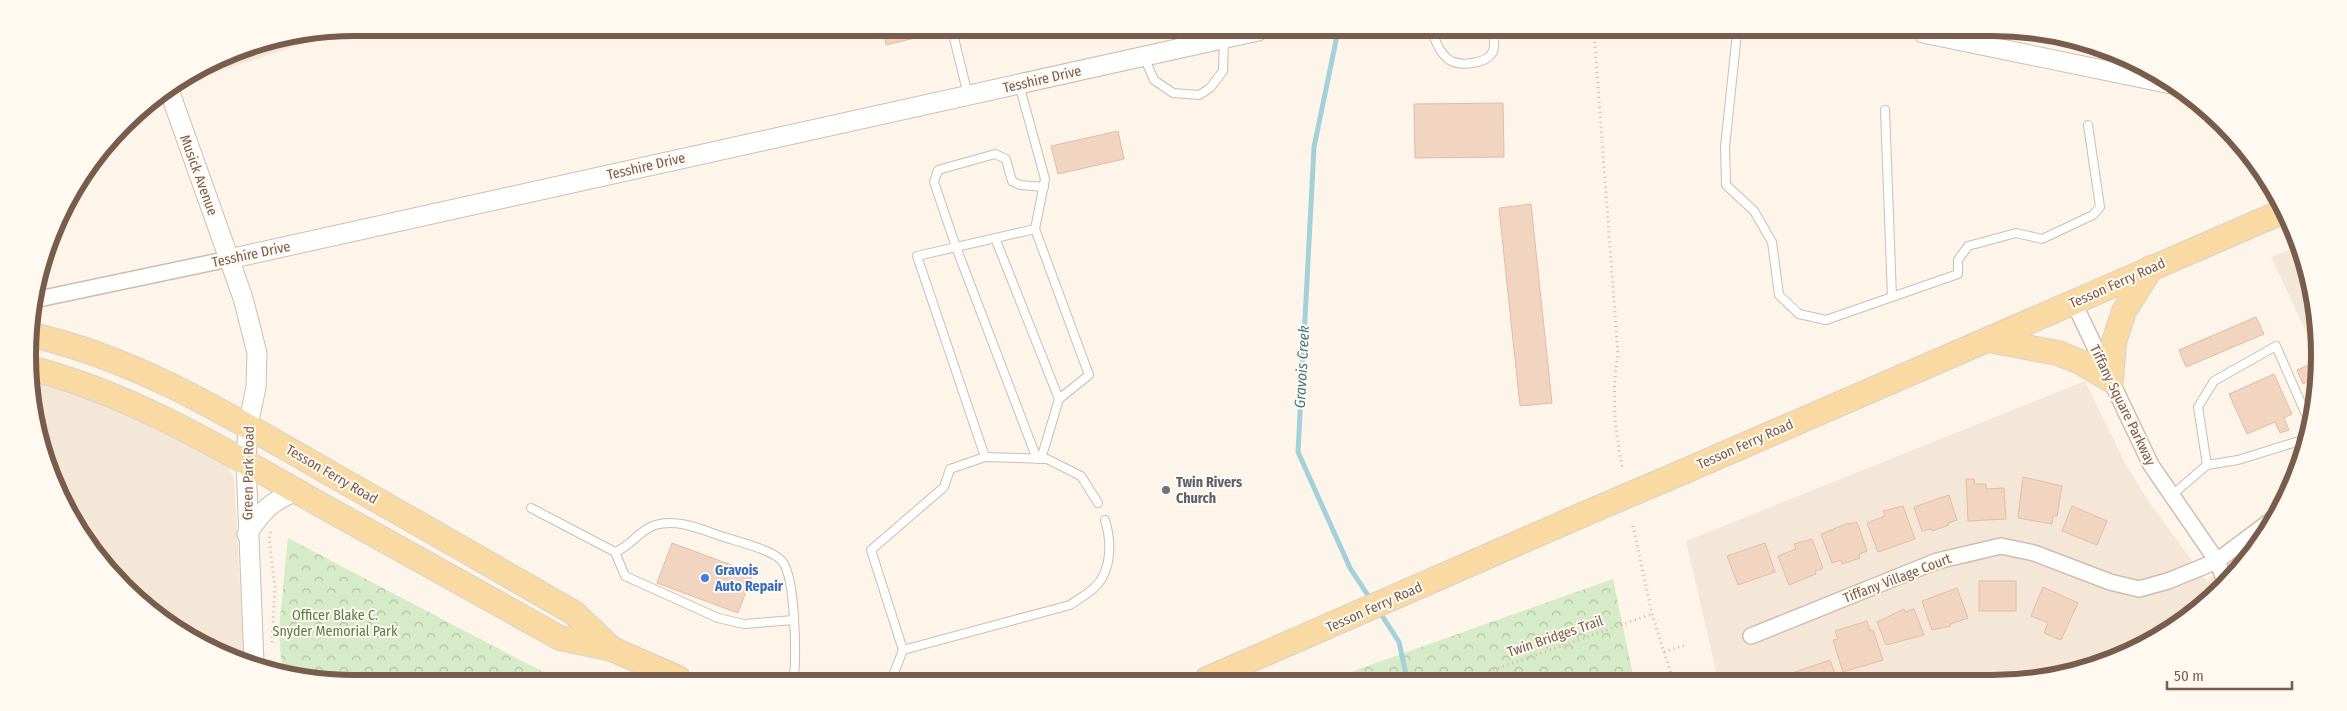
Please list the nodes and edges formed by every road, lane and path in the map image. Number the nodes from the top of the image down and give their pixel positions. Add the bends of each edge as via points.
1 (953, 36) edge
2 (1237, 36) edge
3 (1435, 36) edge
4 (1494, 36) edge
5 (1594, 36) edge
6 (1737, 36) edge
7 (1938, 36) edge
8 (1224, 39) junction
9 (1144, 57) junction
10 (2153, 80) edge
11 (1019, 84) junction
12 (171, 95) edge
13 (968, 95) junction
14 (1885, 110) dead end
15 (2088, 125) dead end
16 (1044, 187) junction
17 (2278, 214) edge
18 (1035, 229) junction
19 (994, 238) junction
20 (956, 247) junction
21 (230, 259) junction
22 (2151, 268) junction
23 (1892, 297) junction
24 (41, 298) edge
25 (2074, 303) junction
26 (37, 335) edge
27 (1988, 340) junction
28 (37, 370) edge
29 (2111, 380) junction
30 (1059, 399) junction
31 (2306, 414) edge
32 (248, 426) junction
33 (2299, 441) edge
34 (985, 457) junction
35 (1042, 459) junction
36 (246, 462) junction
37 (2207, 465) junction
38 (1622, 468) dead end
39 (297, 491) junction
40 (2172, 495) junction
41 (1098, 503) dead end
42 (530, 508) dead end
43 (1105, 520) dead end
44 (272, 524) dead end
45 (1633, 526) dead end
46 (2259, 529) edge
47 (247, 534) junction
48 (615, 552) junction
49 (2217, 561) junction
50 (2223, 575) edge
51 (1652, 614) junction
52 (794, 620) junction
53 (1750, 636) dead end
54 (1685, 645) dead end
55 (272, 646) dead end
56 (612, 650) junction
57 (904, 650) junction
58 (1664, 652) junction
59 (254, 658) edge
60 (671, 675) edge
61 (794, 675) edge
62 (893, 675) edge
63 (1216, 675) edge
64 (1479, 675) edge
65 (1671, 675) edge

1 - 13 lane
2 - 8 street, Tesshire Drive
3 - 4 lane via 1443,54 1451,61 1464,64 1488,57 1493,52
5 - 38 path via 1618,355 1613,386 1613,418
6 - 23 lane via 1724,146 1726,184 1754,212 1772,242 1779,295 1799,314 1826,320
7 - 10 street
8 - 9 street, Tesshire Drive
8 - 9 lane via 1223,71 1210,88 1198,95 1173,92 1154,80
9 - 11 street, Tesshire Drive
11 - 13 street, Tesshire Drive
11 - 16 lane via 1045,179
12 - 21 street, Musick Avenue
13 - 21 street, Tesshire Drive
14 - 23 lane
15 - 23 lane via 2100,207 2093,215 2042,238 2016,233 1968,246 1958,260 1958,274
16 - 18 lane
16 - 20 lane via 1012,181 1006,159 995,154 938,170 934,182
17 - 22 main road, Tesson Ferry Road
18 - 19 lane
18 - 30 lane via 1089,374
19 - 20 lane
19 - 30 lane
20 - 34 lane via 917,256
20 - 35 lane
21 - 24 street, Tesshire Drive
21 - 32 street, Green Park Road via 257,353 256,387
22 - 25 main road, Tesson Ferry Road
22 - 29 main road via 2124,311 2114,342
25 - 27 main road, Tesson Ferry Road
25 - 29 street, Tiffany Square Parkway
26 - 32 main road, Tesson Ferry Road via 131,366
27 - 29 main road via 2058,352
27 - 63 main road, Tesson Ferry Road, bridge
28 - 36 main road, Tesson Ferry Road via 106,392 150,411
29 - 40 street, Tiffany Square Parkway via 2151,465
30 - 35 lane
31 - 37 lane via 2276,346 2214,381 2198,407
32 - 36 street, Green Park Road
32 - 56 main road, Tesson Ferry Road via 574,613
33 - 37 lane via 2238,460
34 - 35 lane
34 - 57 lane via 950,469 944,487 872,550
35 - 41 lane via 1081,476
36 - 39 main road, Tesson Ferry Road
36 - 47 street, Green Park Road
37 - 40 lane
39 - 47 street via 268,506
39 - 56 main road, Tesson Ferry Road via 560,638
40 - 49 street, Tiffany Square Parkway
42 - 48 lane
43 - 57 lane via 1110,537 1108,565 1093,589 1070,605
44 - 55 path via 269,539 275,587
45 - 51 path
46 - 49 street, Tiffany Village Court
47 - 59 street, Green Park Road
48 - 52 lane via 625,576 718,618 744,624
48 - 52 lane via 626,548 639,533 656,525 674,523 694,526 768,553 782,561
49 - 50 street, Tiffany Square Parkway
49 - 53 street, Tiffany Village Court via 2139,589 2110,582 2034,552 2001,546 1937,561
51 - 58 path
51 - 64 path, Twin Bridges Trail
52 - 61 lane
54 - 58 path
56 - 60 main road, Tesson Ferry Road
57 - 62 lane
58 - 65 path

